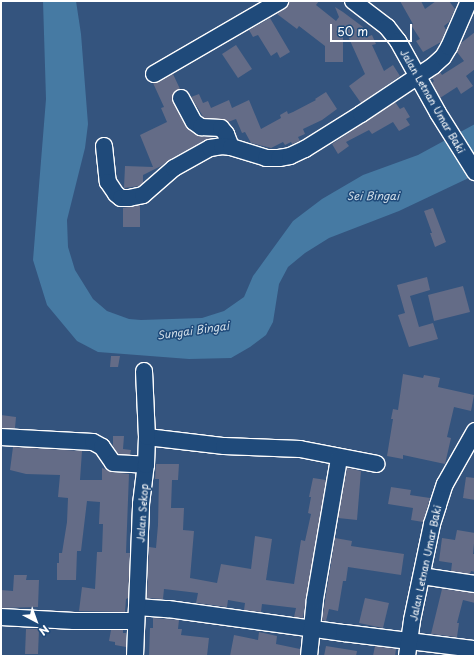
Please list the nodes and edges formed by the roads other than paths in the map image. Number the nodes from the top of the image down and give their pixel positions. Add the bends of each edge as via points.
1 (280, 1) edge
2 (353, 1) edge
3 (464, 4) edge
4 (154, 74) dead end
5 (417, 76) junction
6 (181, 98) dead end
7 (104, 146) dead end
8 (231, 147) junction
9 (475, 172) edge
10 (144, 371) dead end
11 (475, 431) edge
12 (1, 437) edge
13 (147, 437) junction
14 (338, 458) junction
15 (377, 464) dead end
16 (146, 465) junction
17 (422, 576) junction
18 (475, 584) edge
19 (136, 614) junction
20 (1, 617) edge
21 (310, 629) junction
22 (408, 648) edge
23 (475, 649) edge
24 (135, 656) edge
25 (309, 656) edge

1 - 4 street
2 - 5 street, Jalan Letnan Umar Baki via 387,27 408,57
3 - 5 street via 454,36 443,57
5 - 8 street via 355,118 290,156 266,158
5 - 9 street, Jalan Letnan Umar Baki
6 - 8 street via 194,122 202,127 221,128
7 - 8 street via 108,182 121,198 143,195 174,168 210,148
10 - 13 street, Jalan Sekop
11 - 17 street, Jalan Letnan Umar Baki via 445,484 432,524
12 - 16 street via 93,442 102,447 113,463
13 - 14 street via 224,446 300,449
13 - 16 street, Jalan Sekop
14 - 15 street
14 - 21 street
16 - 19 street, Jalan Sekop via 141,504
17 - 18 street
17 - 22 street, Jalan Letnan Umar Baki
19 - 20 street via 74,621
19 - 21 street via 168,609
19 - 24 street, Jalan Sekop
21 - 22 street
21 - 25 street
22 - 23 street

